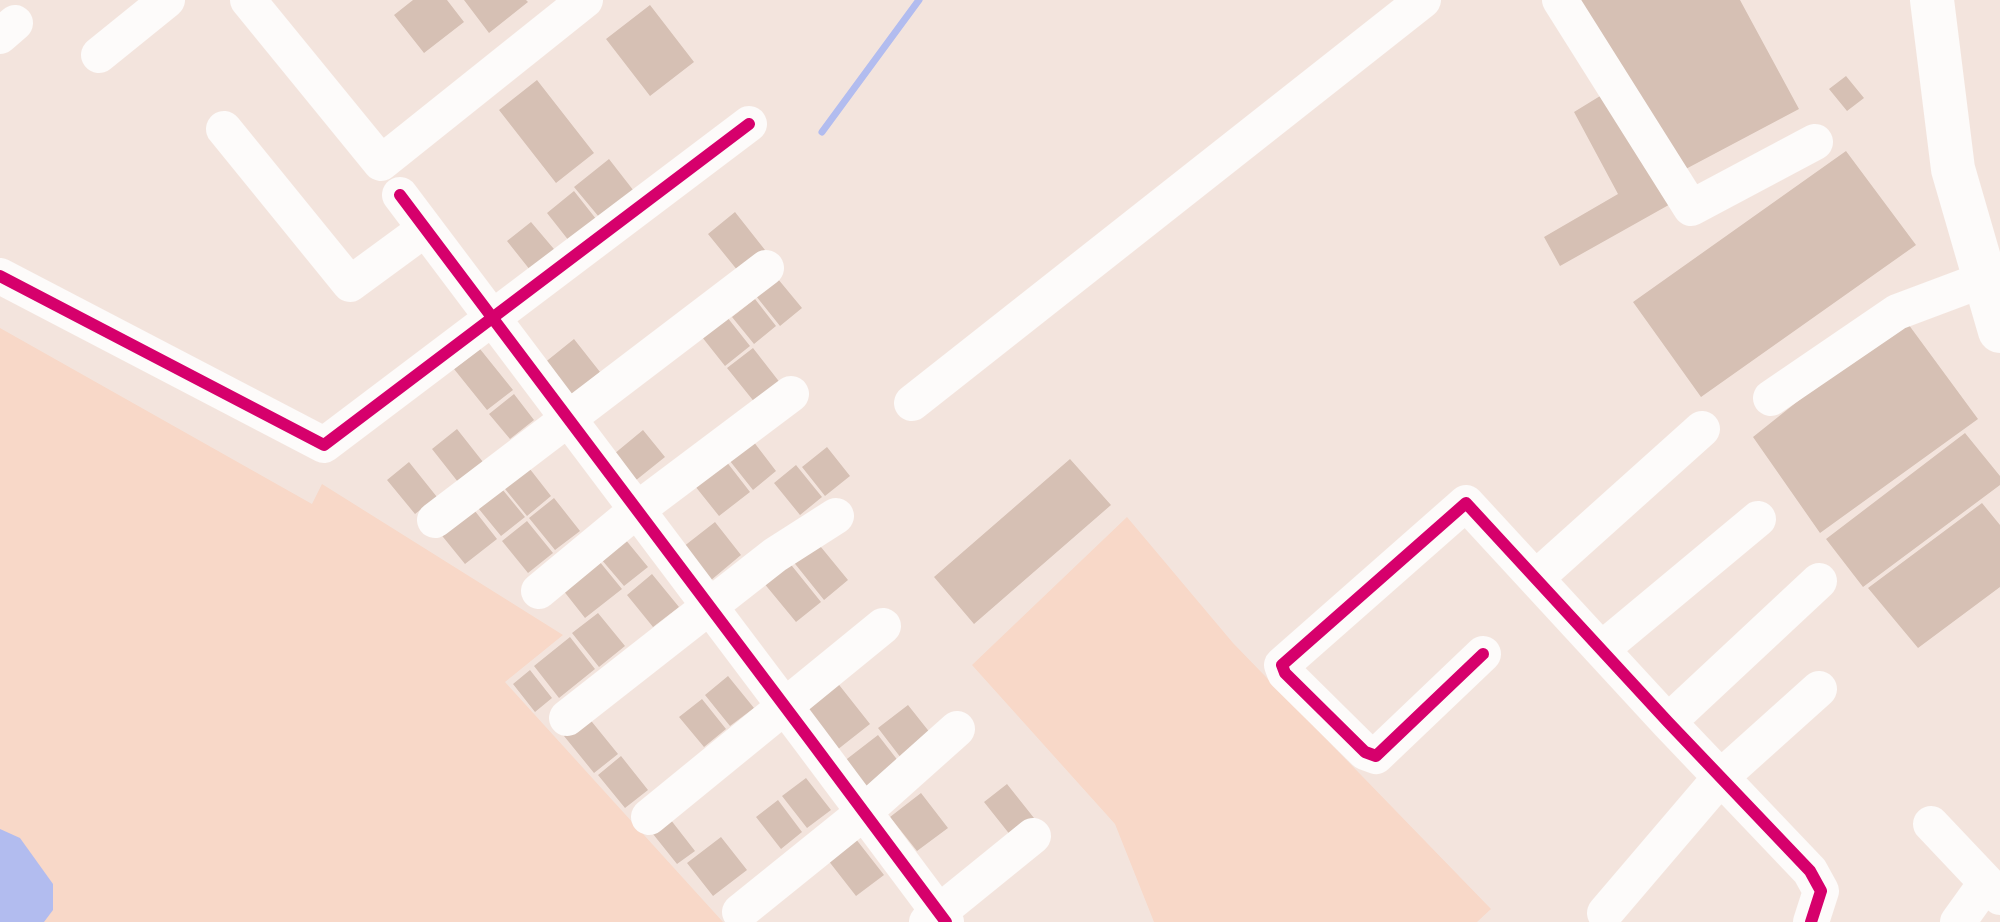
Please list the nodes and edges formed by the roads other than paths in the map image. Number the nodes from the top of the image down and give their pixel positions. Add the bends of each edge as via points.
1 (167, 0) edge
2 (248, 0) edge
3 (585, 0) edge
4 (1423, 0) edge
5 (1560, 0) edge
6 (1932, 0) edge
7 (99, 55) dead end
8 (749, 124) dead end
9 (224, 129) dead end
10 (1815, 142) dead end
11 (400, 195) dead end
12 (425, 229) junction
13 (766, 268) dead end
14 (0, 276) edge
15 (1994, 301) edge
16 (494, 317) junction
17 (791, 394) dead end
18 (1771, 398) dead end
19 (912, 403) dead end
20 (568, 419) junction
21 (1702, 429) dead end
22 (638, 509) junction
23 (836, 516) dead end
24 (1758, 519) dead end
25 (435, 520) dead end
26 (1536, 578) junction
27 (1819, 581) dead end
28 (539, 591) dead end
29 (709, 605) junction
30 (883, 626) dead end
31 (1603, 648) junction
32 (1483, 654) dead end
33 (1819, 689) dead end
34 (785, 707) junction
35 (567, 718) dead end
36 (1668, 722) junction
37 (957, 729) dead end
38 (1721, 777) junction
39 (864, 812) junction
40 (649, 817) dead end
41 (1931, 824) dead end
42 (1033, 836) dead end
43 (1993, 890) edge
44 (740, 912) dead end
45 (1605, 913) dead end
46 (937, 919) edge
47 (1811, 922) edge
48 (1958, 922) edge

1 - 7 street
2 - 3 street via 381,163
4 - 19 street
5 - 10 street via 1691,208
6 - 15 main road via 1953,169
8 - 16 street
9 - 12 street via 350,284
11 - 12 street
12 - 16 street
13 - 20 street
14 - 16 street via 324,445
15 - 18 street via 1897,312
16 - 20 street
17 - 22 street
20 - 22 street
20 - 25 street
21 - 26 street
22 - 28 street
22 - 29 street
23 - 29 street
24 - 31 street
26 - 31 street
26 - 32 street via 1466,503 1282,665 1365,752 1376,756
27 - 36 street
29 - 34 street
29 - 35 street
30 - 34 street
31 - 36 street
33 - 38 street
34 - 39 street
34 - 40 street
36 - 38 street
37 - 39 street
38 - 45 street
38 - 47 street via 1818,883 1821,891
39 - 44 street
39 - 46 street
41 - 43 street
42 - 46 street
43 - 48 street

